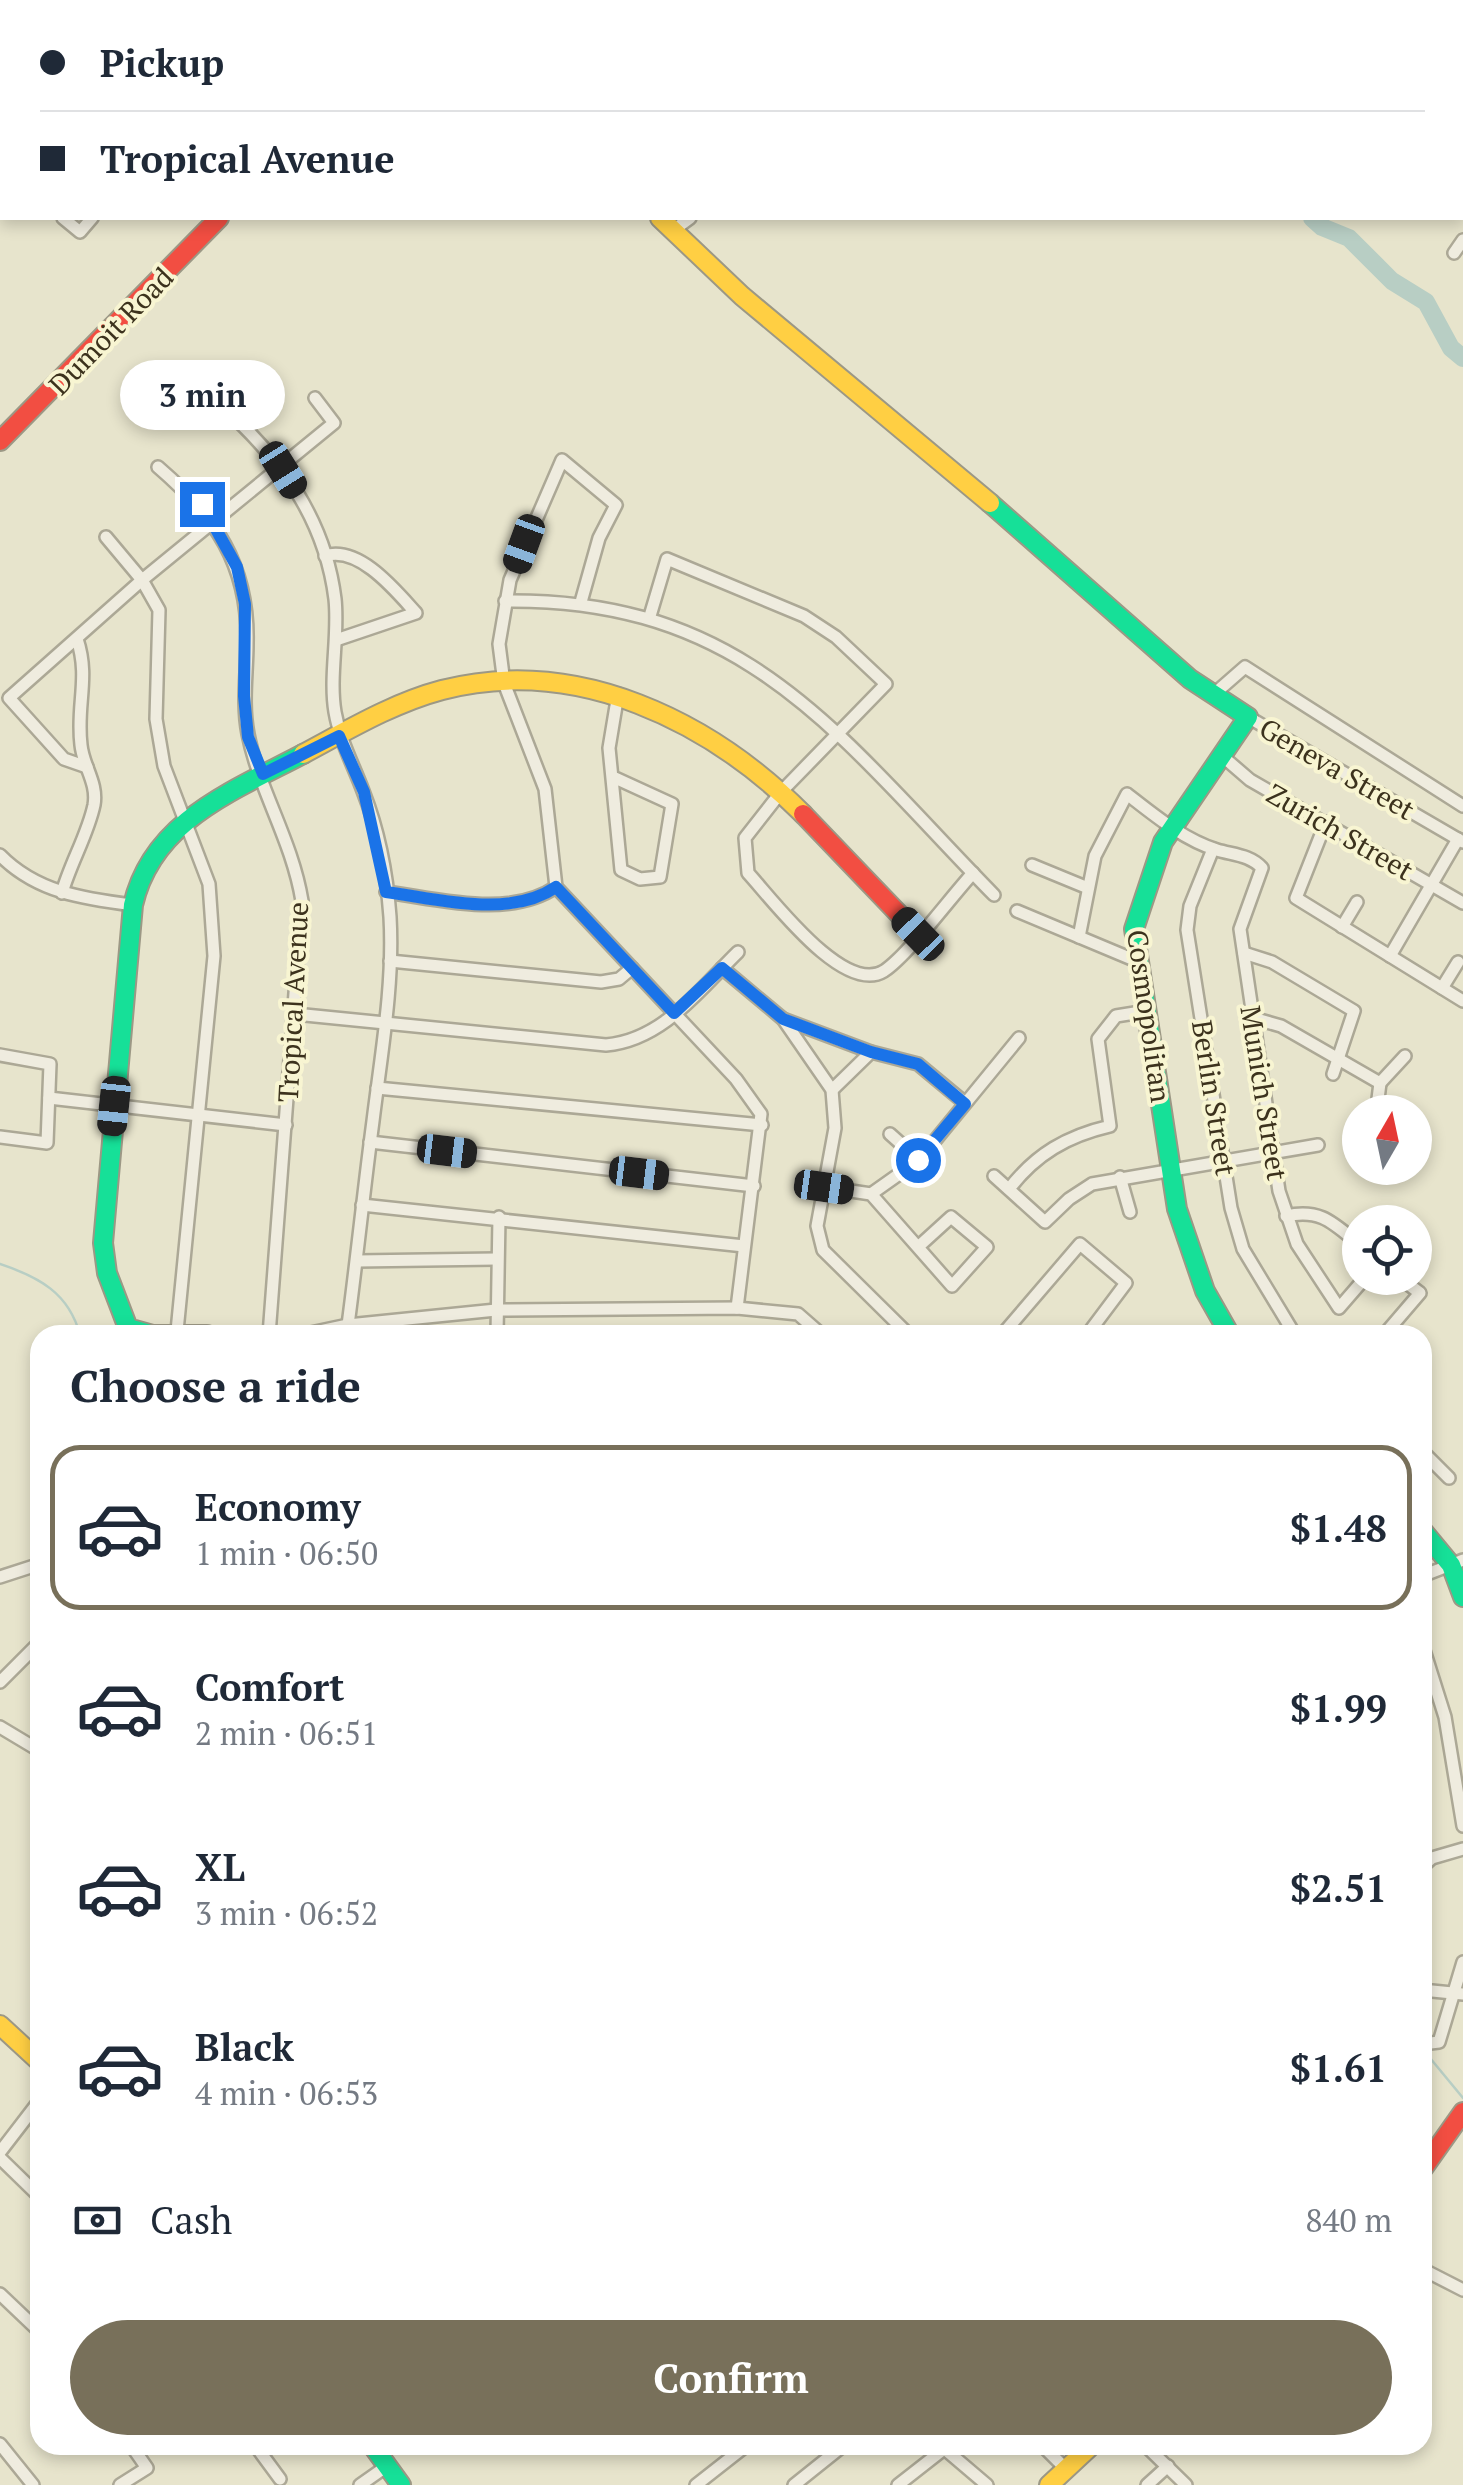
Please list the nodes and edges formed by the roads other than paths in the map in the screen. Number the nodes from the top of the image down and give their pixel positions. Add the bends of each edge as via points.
1 (65, 220) edge
2 (90, 220) edge
3 (217, 220) edge
4 (675, 221) edge
5 (1463, 240) edge
6 (1454, 253) dead end
7 (315, 398) dead end
8 (222, 407) dead end
9 (0, 441) edge
10 (158, 468) dead end
11 (283, 470) junction
12 (213, 526) junction
13 (106, 537) dead end
14 (325, 556) junction
15 (142, 580) junction
16 (505, 600) junction
17 (581, 602) junction
18 (650, 616) junction
19 (77, 638) junction
20 (336, 640) junction
21 (504, 683) junction
22 (618, 694) junction
23 (1213, 695) junction
24 (1248, 717) junction
25 (836, 735) junction
26 (339, 736) junction
27 (1221, 754) junction
28 (87, 767) junction
29 (263, 774) junction
30 (612, 778) junction
31 (781, 792) junction
32 (1463, 806) edge
33 (1326, 822) junction
34 (185, 824) junction
35 (1170, 826) junction
36 (1460, 841) edge
37 (1213, 849) junction
38 (0, 855) edge
39 (1032, 865) dead end
40 (973, 874) junction
41 (1432, 884) junction
42 (556, 887) junction
43 (1088, 888) junction
44 (386, 892) junction
45 (62, 893) junction
46 (994, 895) dead end
47 (1357, 902) dead end
48 (1463, 903) edge
49 (132, 905) junction
50 (1017, 911) dead end
51 (1342, 927) junction
52 (918, 934) junction
53 (1079, 937) junction
54 (738, 952) dead end
55 (1244, 953) junction
56 (1390, 956) junction
57 (390, 961) junction
58 (1139, 962) junction
59 (1458, 962) dead end
60 (632, 968) junction
61 (722, 968) junction
62 (1442, 988) junction
63 (1463, 1002) edge
64 (1146, 1012) junction
65 (674, 1013) junction
66 (295, 1014) junction
67 (1253, 1018) junction
68 (783, 1019) junction
69 (384, 1024) junction
70 (1019, 1038) dead end
71 (871, 1052) junction
72 (0, 1056) edge
73 (1406, 1056) dead end
74 (1338, 1059) junction
75 (1333, 1074) dead end
76 (1380, 1083) junction
77 (377, 1088) junction
78 (832, 1090) junction
79 (1378, 1095) edge
80 (49, 1098) junction
81 (965, 1104) junction
82 (114, 1106) junction
83 (196, 1115) junction
84 (286, 1125) junction
85 (762, 1125) junction
86 (890, 1134) dead end
87 (0, 1137) edge
88 (370, 1142) junction
89 (1318, 1145) dead end
90 (1273, 1152) junction
91 (918, 1160) junction
92 (1224, 1160) junction
93 (1171, 1169) junction
94 (994, 1176) dead end
95 (1120, 1177) junction
96 (754, 1186) junction
97 (824, 1187) junction
98 (1009, 1189) junction
99 (871, 1194) junction
100 (362, 1205) junction
101 (1130, 1212) dead end
102 (1286, 1216) junction
103 (499, 1217) junction
104 (1342, 1230) edge
105 (744, 1246) junction
106 (918, 1247) junction
107 (496, 1259) junction
108 (357, 1261) junction
109 (1350, 1295) edge
110 (1418, 1295) edge
111 (737, 1308) junction
112 (496, 1310) junction
113 (130, 1325) edge
114 (178, 1325) edge
115 (270, 1325) edge
116 (348, 1325) joint
117 (497, 1325) edge
118 (813, 1325) edge
119 (898, 1325) edge
120 (1011, 1325) edge
121 (1094, 1325) edge
122 (1225, 1325) edge
123 (1289, 1325) edge
124 (1393, 1325) edge
125 (1432, 1461) edge
126 (1449, 1478) dead end
127 (1432, 1539) edge
128 (1457, 1563) edge
129 (30, 1568) edge
130 (1432, 1572) edge
131 (0, 1578) edge
132 (1463, 1597) edge
133 (30, 1652) edge
134 (1432, 1677) edge
135 (0, 1682) edge
136 (0, 1726) edge
137 (30, 1745) edge
138 (1463, 1826) edge
139 (1463, 1849) edge
140 (1432, 1858) edge
141 (1463, 1962) edge
142 (1432, 1991) edge
143 (1460, 1994) edge
144 (0, 2025) edge
145 (1432, 2043) edge
146 (30, 2053) edge
147 (30, 2114) edge
148 (1462, 2114) edge
149 (0, 2155) edge
150 (1432, 2156) edge
151 (30, 2186) edge
152 (1432, 2274) edge
153 (1463, 2290) edge
154 (0, 2294) edge
155 (30, 2322) edge
156 (0, 2444) edge
157 (138, 2455) edge
158 (262, 2455) edge
159 (379, 2455) edge
160 (734, 2455) edge
161 (832, 2455) edge
162 (933, 2455) edge
163 (951, 2455) edge
164 (1052, 2455) edge
165 (1081, 2455) edge
166 (1156, 2455) edge
167 (387, 2466) junction
168 (1168, 2466) junction
169 (1066, 2469) junction
170 (280, 2479) dead end
171 (32, 2485) edge
172 (120, 2485) edge
173 (360, 2485) edge
174 (401, 2485) edge
175 (696, 2485) edge
176 (794, 2485) edge
177 (898, 2485) edge
178 (987, 2485) edge
179 (1048, 2485) edge
180 (1147, 2485) edge
181 (1186, 2485) edge

1 - 2 street via 80,232
3 - 9 street, Dumoit Road
4 - 23 street, Geneva Street via 742,296
5 - 6 street
7 - 11 street via 334,423
8 - 11 street
10 - 12 street, Tropical Avenue via 202,504
11 - 12 street
11 - 14 street via 311,513
12 - 15 street
12 - 29 street, Tropical Avenue via 237,567 245,604 248,737
13 - 15 street
14 - 20 street
14 - 20 street via 354,558 416,613
15 - 19 street
15 - 34 street via 159,610 156,719
16 - 17 street
16 - 17 street via 562,460 616,505
16 - 21 street via 499,644
17 - 18 street
18 - 25 street via 759,667
18 - 25 street via 667,558 804,616 886,684
19 - 28 street via 86,666 78,723
19 - 28 street via 10,698 64,759
20 - 26 street
21 - 22 street via 562,682
21 - 26 street via 432,693
21 - 42 street via 545,789
22 - 30 street via 609,748
22 - 31 street via 670,712 727,745
23 - 24 street, Geneva Street
23 - 32 street via 1245,667
24 - 27 street, Cosmopolitan
24 - 36 street, Geneva Street
25 - 31 street
25 - 40 street
26 - 29 street
26 - 44 street via 364,792
27 - 33 street, Zurich Street via 1250,780
27 - 35 street, Cosmopolitan
28 - 45 street via 94,806
29 - 34 street
29 - 66 street, Tropical Avenue via 302,901
30 - 30 street via 621,870 640,880 660,877 672,804
31 - 52 street
31 - 52 street via 746,838 748,872 831,960 848,972 873,975
33 - 41 street, Zurich Street
33 - 51 street via 1296,898
34 - 49 street via 152,854
34 - 83 street via 210,884 213,921
35 - 37 street
35 - 43 street via 1127,794
35 - 58 street, Cosmopolitan via 1140,894 1134,929
36 - 41 street
37 - 55 street, Munich Street via 1254,859 1262,868 1240,928
37 - 92 street, Berlin Street via 1187,930
38 - 45 street
39 - 43 street
40 - 46 street
40 - 52 street
41 - 48 street, Zurich Street
41 - 56 street
42 - 44 street via 514,904
42 - 60 street
43 - 53 street
44 - 57 street
45 - 49 street
47 - 51 street
49 - 82 street
50 - 53 street
51 - 56 street
53 - 58 street
54 - 61 street
55 - 67 street, Munich Street
55 - 74 street via 1272,962 1354,1011
56 - 62 street
57 - 60 street via 601,982
57 - 69 street
58 - 64 street, Cosmopolitan
59 - 62 street
60 - 65 street
61 - 65 street
61 - 68 street
62 - 63 street
64 - 93 street, Cosmopolitan
64 - 98 street via 1116,1016 1098,1039 1110,1126 1051,1148
65 - 69 street via 631,1042 606,1045
65 - 85 street via 756,1102
66 - 69 street
66 - 84 street, Tropical Avenue
67 - 74 street via 1282,1026
67 - 90 street, Munich Street
68 - 71 street
68 - 78 street
69 - 77 street
70 - 81 street
71 - 78 street
71 - 81 street via 918,1064
72 - 80 street via 50,1064
73 - 76 street
74 - 75 street
74 - 76 street
76 - 79 street
77 - 85 street
77 - 88 street
78 - 97 street via 835,1128
80 - 82 street
80 - 87 street via 47,1143
81 - 91 street
82 - 83 street
82 - 113 street via 104,1199 108,1273
83 - 84 street
83 - 114 street
84 - 115 street, Tropical Avenue
85 - 96 street
86 - 91 street
88 - 96 street
88 - 100 street
89 - 90 street
90 - 92 street
90 - 102 street, Munich Street
91 - 99 street
92 - 93 street
92 - 123 street, Berlin Street via 1243,1249
93 - 95 street
93 - 122 street, Cosmopolitan via 1188,1250
94 - 98 street
95 - 98 street via 1092,1184 1045,1222
95 - 101 street
96 - 105 street
97 - 99 street
97 - 119 street via 816,1226 823,1250
99 - 106 street
100 - 103 street
100 - 108 street
102 - 104 street via 1308,1211
102 - 109 street, Munich Street via 1339,1308
103 - 105 street
103 - 107 street
105 - 111 street
106 - 106 street via 952,1286 987,1247 951,1216
107 - 108 street
107 - 112 street
108 - 116 street
110 - 124 street
111 - 112 street
111 - 118 street via 788,1310
112 - 116 street
112 - 117 street
120 - 121 street via 1080,1244 1126,1283
125 - 126 street
127 - 128 street
128 - 130 street
128 - 132 street
129 - 131 street
133 - 135 street
134 - 138 street
136 - 137 street
139 - 140 street
141 - 143 street
142 - 143 street
143 - 145 street via 1440,2042
144 - 146 street
147 - 149 street
148 - 150 street
149 - 151 street
152 - 153 street
154 - 155 street
156 - 171 street
157 - 172 street via 148,2468
158 - 170 street
159 - 167 street
160 - 175 street
161 - 176 street
162 - 177 street
163 - 178 street
164 - 169 street
165 - 169 street
166 - 168 street
167 - 173 street
167 - 174 street
168 - 180 street
168 - 181 street
169 - 179 street

